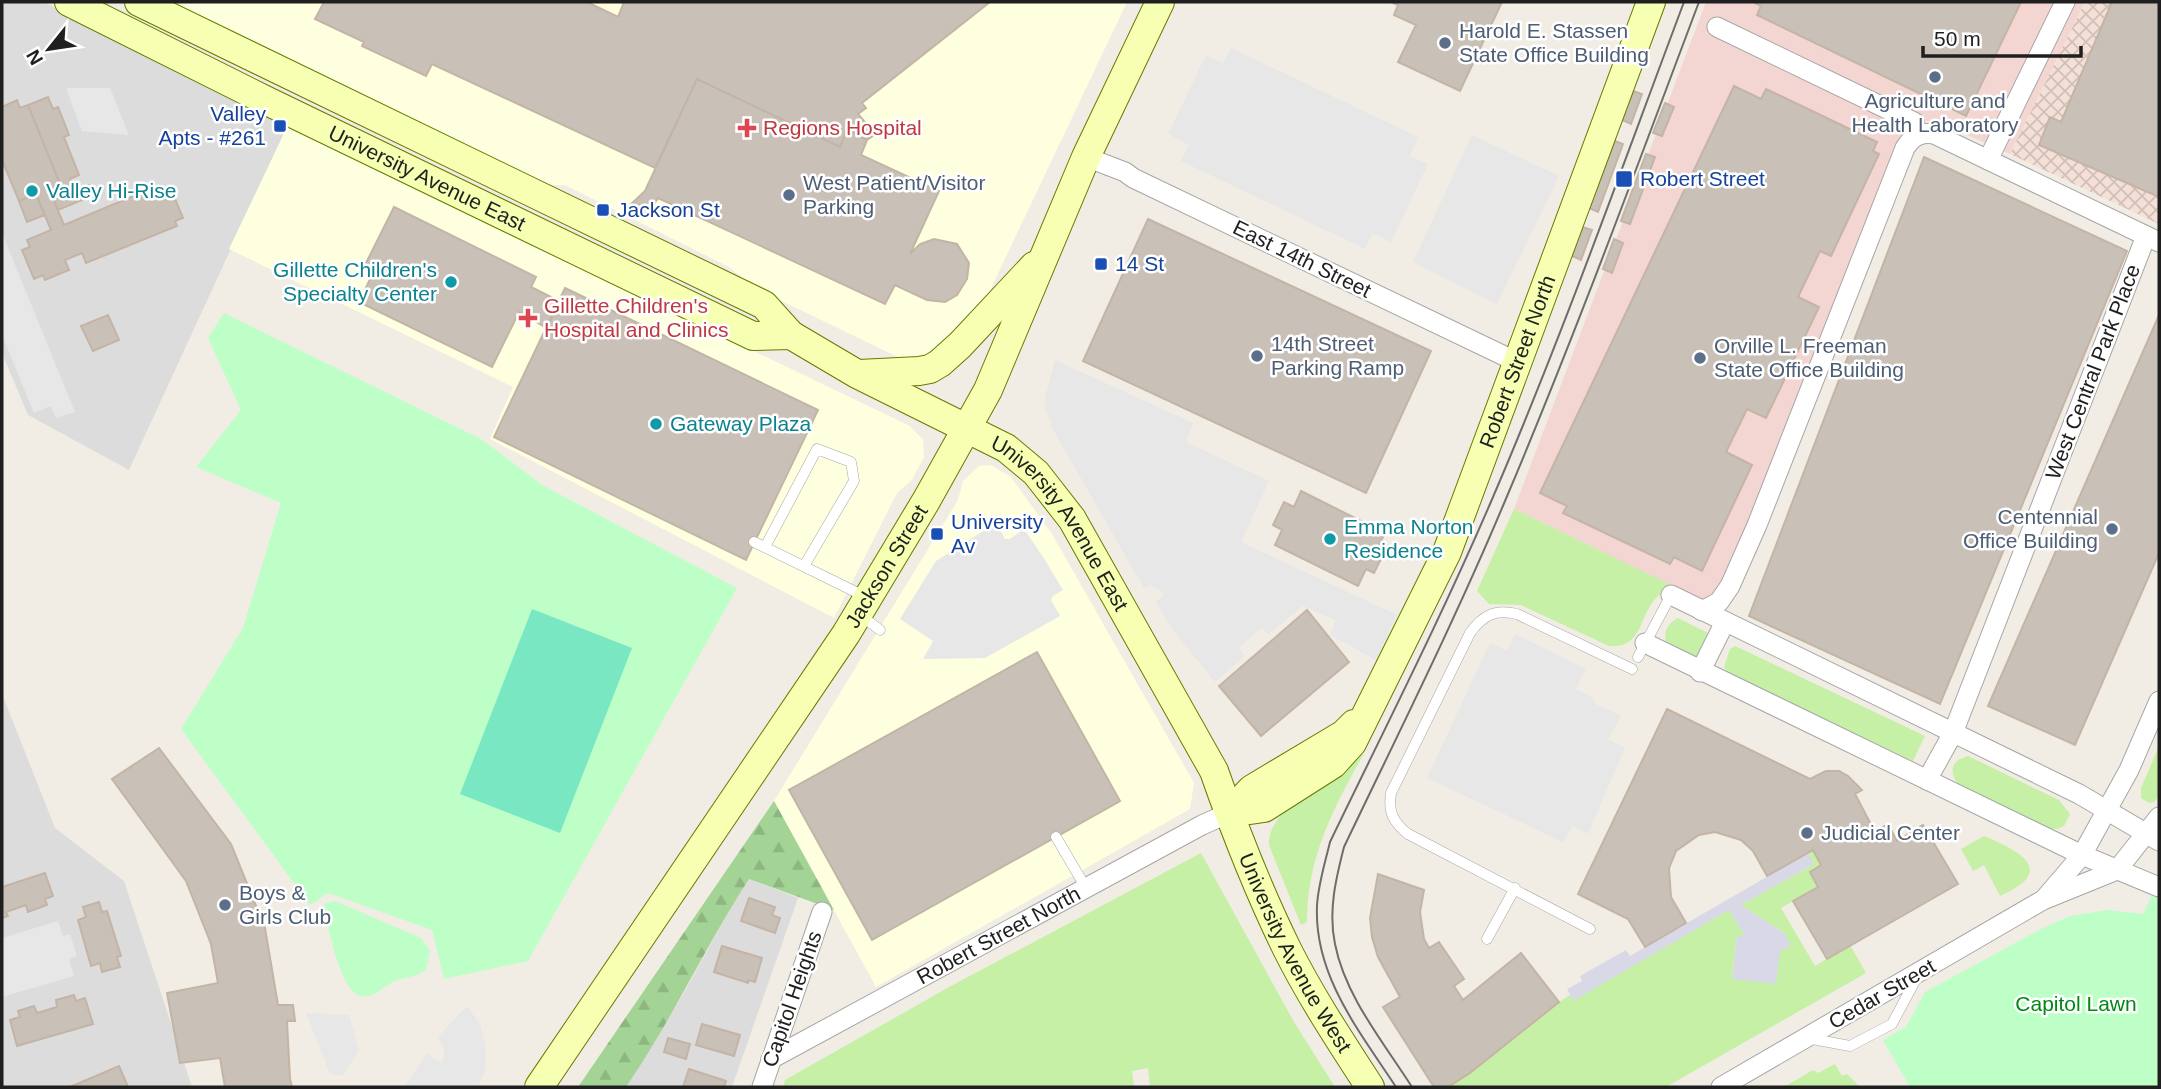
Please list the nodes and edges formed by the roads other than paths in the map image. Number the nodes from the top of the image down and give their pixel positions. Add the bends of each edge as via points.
1 (69, 2) edge
2 (139, 2) edge
3 (1160, 2) edge
4 (1651, 2) edge
5 (2065, 2) edge
6 (1717, 27) dead end
7 (1918, 135) junction
8 (1086, 157) junction
9 (1988, 160) junction
10 (2153, 239) edge
11 (1044, 257) junction
12 (790, 335) junction
13 (1517, 362) junction
14 (857, 374) junction
15 (967, 428) junction
16 (754, 542) dead end
17 (765, 547) junction
18 (804, 566) junction
19 (1671, 595) joint
20 (1702, 611) junction
21 (869, 614) junction
22 (1726, 622) junction
23 (1641, 650) joint
24 (1632, 669) dead end
25 (1700, 672) junction
26 (2159, 701) edge
27 (1952, 733) junction
28 (1927, 780) junction
29 (2107, 810) junction
30 (1229, 813) junction
31 (2159, 817) edge
32 (1056, 837) dead end
33 (2153, 838) edge
34 (2082, 855) junction
35 (2117, 870) junction
36 (2159, 887) edge
37 (1086, 888) junction
38 (1515, 888) junction
39 (2043, 900) junction
40 (822, 912) dead end
41 (1590, 929) dead end
42 (1487, 939) dead end
43 (1919, 972) junction
44 (1806, 1038) junction
45 (771, 1059) junction
46 (539, 1087) edge
47 (762, 1087) edge
48 (1370, 1087) edge
49 (1721, 1087) edge

1 - 12 main road, University Avenue East via 753,336
2 - 12 main road, University Avenue East via 764,305
3 - 8 main road, Jackson Street
4 - 13 main road, Robert Street North
5 - 9 street
6 - 7 street via 1914,122
7 - 9 street via 1934,134
7 - 20 street via 1905,148 1730,586 1719,601
8 - 11 main road, Jackson Street
8 - 13 street, East 14th Street
9 - 10 street
10 - 27 street, West Central Park Place
11 - 14 main road via 940,363 919,371
11 - 15 main road, Jackson Street via 1010,342
12 - 14 main road, University Avenue East
13 - 30 main road, Robert Street North via 1447,552 1366,713 1344,734 1252,789
14 - 15 main road, University Avenue East
15 - 21 main road, Jackson Street via 901,544
15 - 30 main road, University Avenue East via 1006,448 1036,473 1072,519 1214,771
16 - 17 lane
17 - 18 lane
17 - 18 lane via 817,449 851,462 854,481
18 - 21 lane
19 - 20 street
19 - 23 lane
20 - 22 street
21 - 46 main road, Jackson Street via 804,699
22 - 25 street
22 - 27 street
23 - 25 street
24 - 38 lane via 1504,611 1490,613 1470,633 1391,793 1389,808 1395,824 1408,834
25 - 28 street
26 - 29 street, Cedar Street
27 - 28 street, West Central Park Place
27 - 29 street
28 - 34 street
29 - 33 street
29 - 34 street, Cedar Street
30 - 37 street, Robert Street North
30 - 48 main road, University Avenue West via 1287,949
31 - 33 street, Cedar Street
32 - 37 lane
33 - 35 street, Cedar Street
34 - 35 street
34 - 39 street, Cedar Street
35 - 36 street
35 - 39 street, Cedar Street
37 - 45 street, Robert Street North
38 - 41 lane
38 - 42 lane
39 - 43 street, Cedar Street
40 - 45 street, Capitol Heights
43 - 44 street, Cedar Street
43 - 44 lane via 1892,1024 1850,1046
44 - 49 street, Cedar Street
45 - 47 street, Capitol Heights

